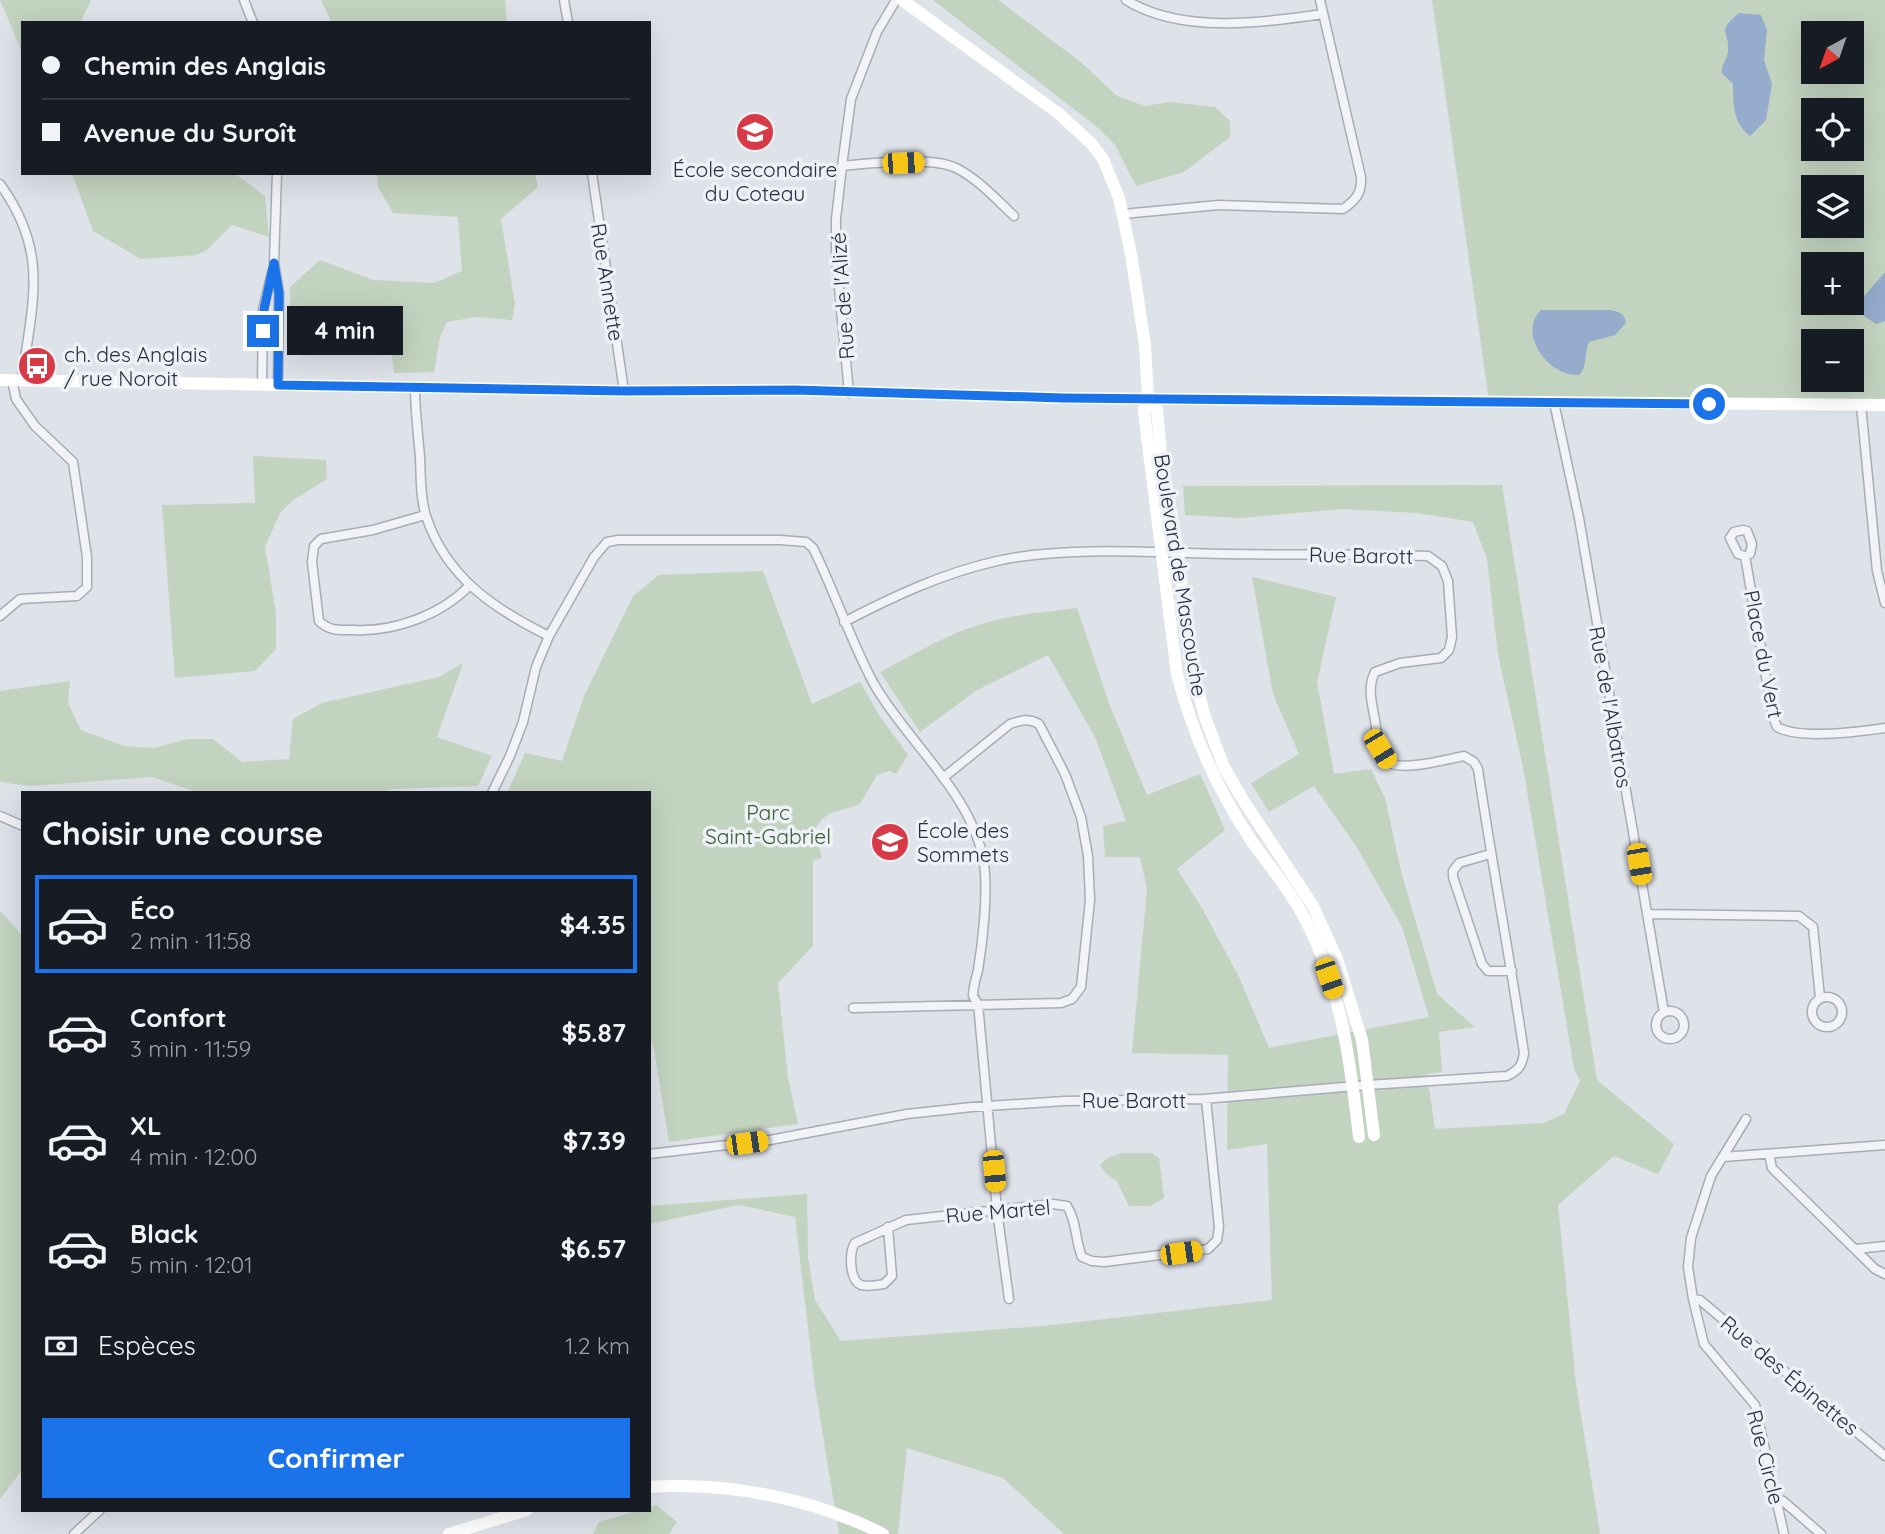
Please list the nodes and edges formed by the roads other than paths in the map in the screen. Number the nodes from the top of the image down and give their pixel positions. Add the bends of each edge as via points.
1 (244, 0) edge
2 (564, 0) edge
3 (899, 0) edge
4 (1126, 0) edge
5 (1320, 0) edge
6 (1323, 14) junction
7 (252, 21) edge
8 (568, 21) edge
9 (842, 166) junction
10 (277, 175) edge
11 (592, 175) edge
12 (0, 184) edge
13 (1123, 214) junction
14 (1014, 216) dead end
15 (274, 263) junction
16 (11, 380) edge
17 (262, 385) junction
18 (278, 385) junction
19 (415, 387) junction
20 (624, 391) junction
21 (849, 393) junction
22 (1148, 397) junction
23 (1555, 402) junction
24 (1861, 405) junction
25 (1885, 405) edge
26 (425, 514) junction
27 (1163, 552) junction
28 (1178, 552) junction
29 (1745, 556) dead end
30 (469, 586) junction
31 (1883, 586) edge
32 (1885, 603) edge
33 (0, 615) edge
34 (844, 622) junction
35 (549, 636) junction
36 (1885, 728) edge
37 (943, 778) junction
38 (493, 791) edge
39 (0, 816) edge
40 (21, 825) edge
41 (1490, 854) junction
42 (1648, 914) junction
43 (1512, 971) junction
44 (1821, 998) dead end
45 (978, 1004) junction
46 (853, 1008) dead end
47 (1664, 1012) dead end
48 (1368, 1085) junction
49 (1353, 1086) junction
50 (1206, 1099) junction
51 (988, 1106) junction
52 (1746, 1119) dead end
53 (1374, 1135) dead end
54 (1359, 1137) dead end
55 (1885, 1145) edge
56 (651, 1154) edge
57 (1769, 1154) junction
58 (1723, 1157) junction
59 (997, 1210) junction
60 (888, 1227) junction
61 (1885, 1246) edge
62 (1856, 1249) junction
63 (1885, 1275) edge
64 (1009, 1299) dead end
65 (1693, 1299) junction
66 (1885, 1456) edge
67 (651, 1487) edge
68 (1777, 1499) junction
69 (98, 1512) edge
70 (520, 1512) edge
71 (75, 1534) edge
72 (449, 1534) edge
73 (883, 1534) edge
74 (1784, 1534) edge
75 (1821, 1534) edge

1 - 7 street
2 - 8 street
3 - 9 street, Rue de l'Alizé via 877,32 851,99
3 - 13 street, Boulevard de Mascouche via 1076,127 1103,159
4 - 6 street via 1178,19 1216,24
5 - 6 street
6 - 13 street via 1361,177 1356,200 1343,209 1219,205
9 - 14 street via 924,162 953,166 981,184
9 - 21 street, Rue de l'Alizé via 836,256
10 - 15 street
11 - 20 street, Rue Annette
12 - 16 street via 22,218 35,272
13 - 22 street, Boulevard de Mascouche via 1141,314
15 - 17 street via 264,309
15 - 18 street via 279,293
16 - 17 street
16 - 33 street via 16,399 35,426 74,462 87,587 76,596 20,599
17 - 18 street
18 - 19 street
19 - 20 street
19 - 26 street
20 - 21 street
21 - 22 street
22 - 23 street
22 - 27 street, Boulevard de Mascouche via 1144,410
22 - 28 street, Boulevard de Mascouche via 1157,410
23 - 24 street
23 - 42 street, Rue de l'Albatros
24 - 25 street
24 - 31 street via 1877,571
26 - 30 street via 447,558
26 - 30 street via 321,539 314,546 319,621 327,629 379,631 457,599
27 - 28 street, Rue Barott
27 - 34 street, Rue Barott via 1063,553 1000,560 900,594
27 - 49 street, Boulevard de Mascouche via 1177,674 1198,744 1231,807 1311,933 1339,1005
28 - 41 street, Rue Barott via 1428,556 1443,566 1452,637 1449,650 1441,658 1375,671 1370,680 1378,743 1387,762 1401,767 1464,755 1474,762
28 - 48 street, Boulevard de Mascouche via 1191,664 1205,718 1242,798 1321,921 1355,1012
29 - 36 street, Place du Vert via 1777,727 1788,733
30 - 35 street via 515,619
31 - 32 street
34 - 35 street via 822,565 806,542 618,540 607,542 594,557
34 - 37 street via 889,708
35 - 38 street via 523,722
37 - 45 street via 970,821 984,864 984,904 973,989
37 - 45 street via 1010,724 1032,720 1039,724 1065,774 1081,817 1088,856 1090,900 1082,987 1061,1003
39 - 40 street
41 - 43 street, Rue Barott
41 - 43 street via 1459,863 1453,877 1482,964 1488,971
42 - 44 street via 1799,916 1813,927
42 - 47 street, Rue de l'Albatros
43 - 48 street, Rue Barott via 1524,1053 1518,1070 1507,1076
45 - 46 street
45 - 51 street
48 - 49 street, Rue Barott
48 - 53 street, Boulevard de Mascouche
49 - 50 street, Rue Barott
49 - 54 street, Boulevard de Mascouche
50 - 51 street, Rue Barott
50 - 59 street, Rue Martel via 1219,1227 1217,1240 1208,1249 1092,1261 1082,1257 1067,1206
51 - 56 street, Rue Barott
51 - 59 street
52 - 58 street, Rue Circle
55 - 57 street
57 - 58 street
57 - 62 street via 1772,1168
58 - 65 street, Rue Circle via 1711,1176 1691,1238 1688,1267
59 - 60 street, Rue Martel via 906,1220
59 - 64 street
60 - 60 street, Rue Martel via 855,1242 851,1249 859,1284 884,1284 892,1276
61 - 62 street
62 - 63 street
65 - 66 street, Rue des Épinettes via 1700,1300
65 - 68 street, Rue Circle via 1704,1344 1755,1405
67 - 73 street via 712,1487 768,1496 837,1514
68 - 74 street, Rue Circle
68 - 75 street
69 - 71 street
70 - 72 street

